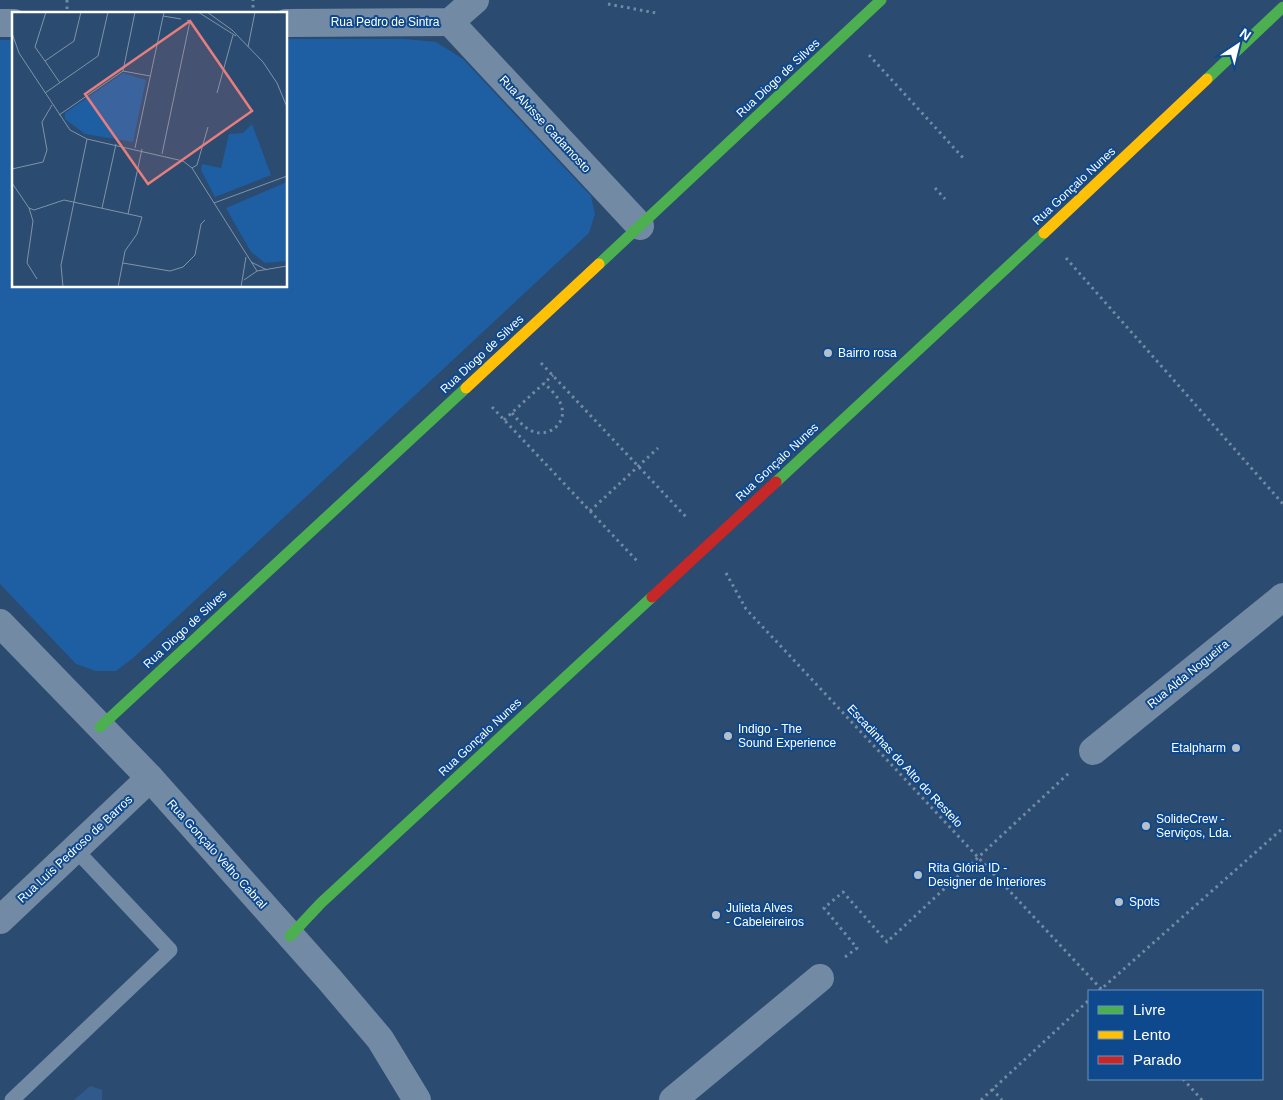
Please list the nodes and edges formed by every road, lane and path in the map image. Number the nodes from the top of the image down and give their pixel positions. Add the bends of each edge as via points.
1 (474, 0) edge
2 (881, 0) edge
3 (608, 4) dead end
4 (1283, 7) edge
5 (656, 13) dead end
6 (450, 22) junction
7 (288, 23) edge
8 (889, 77) dead end
9 (966, 160) dead end
10 (935, 188) dead end
11 (945, 199) dead end
12 (640, 226) junction
13 (1085, 280) dead end
14 (544, 383) junction
15 (512, 413) junction
16 (658, 448) dead end
17 (638, 466) junction
18 (1283, 504) edge
19 (590, 511) junction
20 (710, 543) junction
21 (661, 588) junction
22 (1283, 597) edge
23 (0, 623) edge
24 (100, 726) junction
25 (1093, 751) joint
26 (150, 778) junction
27 (1283, 828) edge
28 (75, 849) junction
29 (979, 858) junction
30 (0, 920) edge
31 (290, 936) junction
32 (856, 948) dead end
33 (820, 978) dead end
34 (1100, 990) edge
35 (1102, 990) edge
36 (1088, 1001) edge
37 (1184, 1080) edge
38 (992, 1089) junction
39 (12, 1100) edge
40 (417, 1100) edge
41 (673, 1100) edge
42 (980, 1100) edge
43 (1002, 1100) edge
44 (1202, 1100) edge

1 - 6 street, Rua Pedro de Sintra
2 - 12 street, Rua Diogo de Silves
3 - 5 path
4 - 20 street, Rua Gonçalo Nunes
6 - 7 street, Rua Pedro de Sintra
6 - 12 street, Rua Alvisse Cadamosto
8 - 9 path
10 - 11 path
12 - 24 street, Rua Diogo de Silves
13 - 18 path
14 - 15 path
14 - 15 path via 562,407 563,414 551,431 537,433 525,427
14 - 17 path, Escadinhas do Alto do Restelo via 552,375
15 - 19 path via 504,420
16 - 17 path
17 - 19 path
17 - 20 path, Escadinhas do Alto do Restelo
19 - 21 path
20 - 21 street, Rua Gonçalo Nunes
20 - 29 path, Escadinhas do Alto do Restelo via 746,609
21 - 31 street, Rua Gonçalo Nunes via 321,903
22 - 25 street, Rua Alda Nogueira
23 - 24 street, Rua Gonçalo Velho Cabral
24 - 26 street, Rua Gonçalo Velho Cabral
25 - 29 path
26 - 28 street, Rua Luís Pedroso de Barros
26 - 31 street, Rua Gonçalo Velho Cabral
27 - 35 path
28 - 30 street, Rua Luís Pedroso de Barros
28 - 39 lane via 170,950
29 - 32 path via 887,942 843,892 824,908
29 - 34 path, Escadinhas do Alto do Restelo
31 - 40 street, Rua Gonçalo Velho Cabral via 380,1039
33 - 41 street
36 - 38 path
37 - 44 path
38 - 42 path
38 - 43 path

